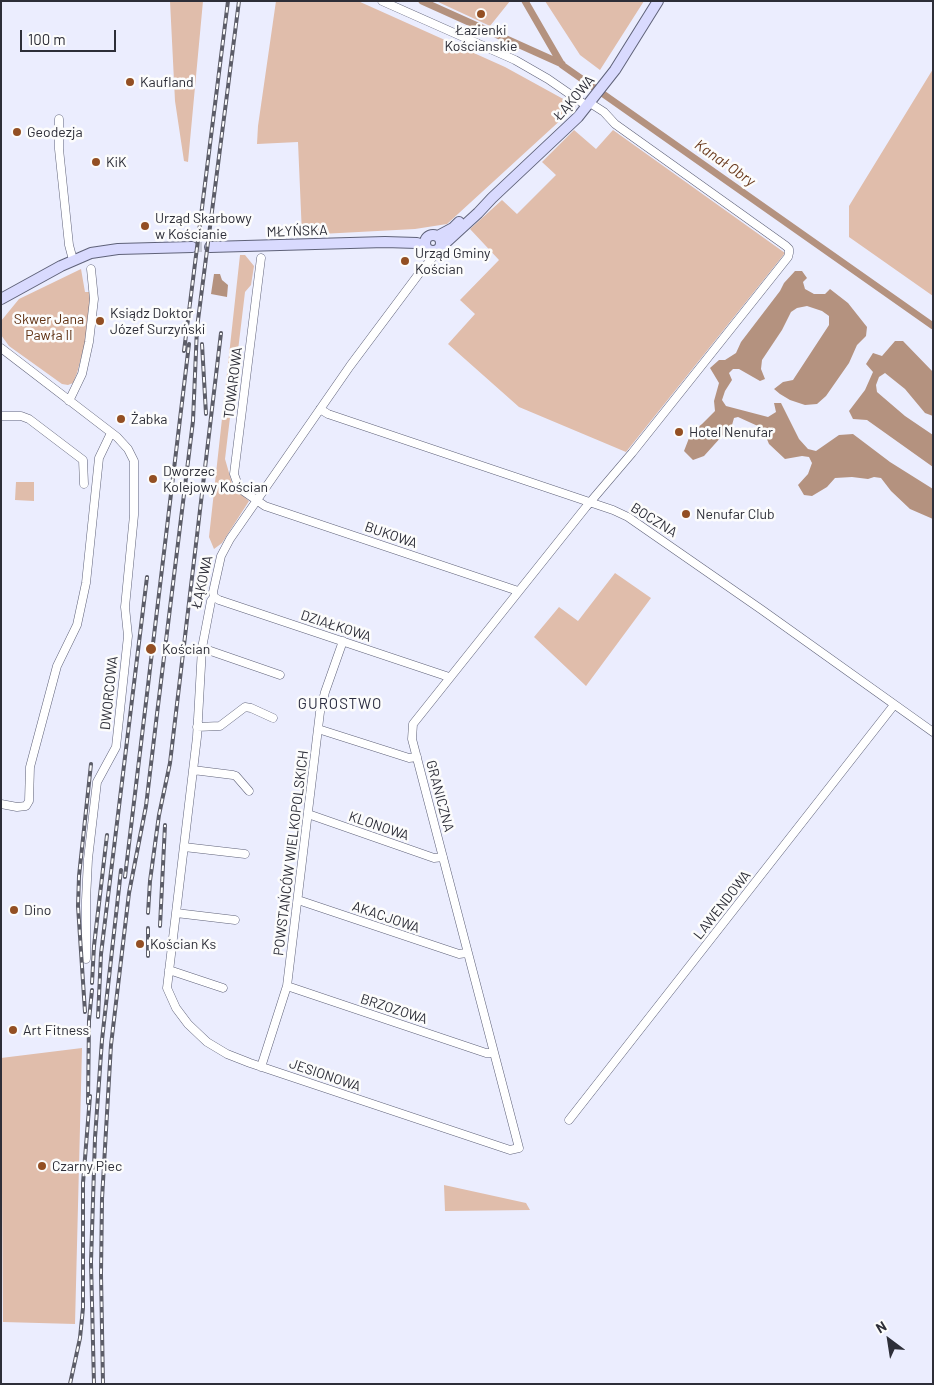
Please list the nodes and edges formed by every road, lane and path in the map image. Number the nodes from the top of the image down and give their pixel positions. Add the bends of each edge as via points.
1 (382, 1) edge
2 (658, 1) edge
3 (590, 103) junction
4 (59, 119) dead end
5 (492, 198) junction
6 (433, 236) junction
7 (385, 242) junction
8 (192, 247) tunnel mouth
9 (210, 247) tunnel mouth
10 (426, 247) junction
11 (440, 248) junction
12 (261, 258) dead end
13 (73, 260) junction
14 (427, 263) junction
15 (91, 269) dead end
16 (1, 299) edge
17 (1, 348) edge
18 (69, 401) junction
19 (320, 409) junction
20 (1, 416) edge
21 (111, 433) junction
22 (84, 484) dead end
23 (256, 501) junction
24 (590, 502) junction
25 (518, 591) junction
26 (214, 597) junction
27 (342, 641) junction
28 (202, 648) junction
29 (280, 675) dead end
30 (450, 677) junction
31 (894, 705) junction
32 (273, 718) dead end
33 (196, 727) junction
34 (318, 729) junction
35 (933, 732) edge
36 (417, 757) junction
37 (193, 770) junction
38 (248, 791) dead end
39 (1, 804) edge
40 (308, 814) junction
41 (184, 847) junction
42 (245, 854) dead end
43 (443, 857) junction
44 (298, 900) junction
45 (176, 913) junction
46 (236, 920) dead end
47 (467, 953) junction
48 (86, 959) dead end
49 (169, 970) junction
50 (287, 986) junction
51 (223, 988) dead end
52 (493, 1053) junction
53 (261, 1067) junction
54 (569, 1120) dead end
55 (520, 1148) joint

1 - 3 street via 515,60
2 - 3 street, ŁĄKOWA
3 - 5 street, ŁĄKOWA
3 - 24 street, GRANICZNA via 786,246 789,253
4 - 13 street via 58,149 68,245
5 - 6 street, ŁĄKOWA via 474,208 453,228
5 - 11 street, ŁĄKOWA
6 - 7 street, MŁYŃSKA via 407,236
6 - 10 street via 426,240
6 - 11 street via 442,240
7 - 9 street, MŁYŃSKA
7 - 10 street, MŁYŃSKA via 417,243
8 - 13 street via 102,251
10 - 11 street via 432,252
10 - 14 street
11 - 14 street, ŁĄKOWA
12 - 23 street, TOWAROWA via 234,474 239,488
13 - 16 street
14 - 19 street, ŁĄKOWA
15 - 18 street via 94,299 90,342 82,374
17 - 18 street, DWORCOWA
18 - 21 street, DWORCOWA
19 - 23 street, ŁĄKOWA
19 - 24 street, BOCZNA
20 - 22 street via 29,419 83,460
21 - 39 street via 99,458 86,582 77,625 57,666 30,767 29,801 26,806
21 - 48 street, DWORCOWA via 125,445 134,461 134,515 125,606 128,636 116,747 97,782 88,859
23 - 25 street, BUKOWA
23 - 26 street, ŁĄKOWA via 224,549
24 - 25 street, GRANICZNA
24 - 31 street, BOCZNA via 628,517 647,529
25 - 30 street, GRANICZNA
26 - 27 street, DZIAŁKOWA
26 - 28 street, ŁĄKOWA
27 - 30 street, DZIAŁKOWA
27 - 34 street, POWSTAŃCÓW WIELKOPOLSKICH via 325,692
28 - 29 street
28 - 33 street, ŁĄKOWA
30 - 36 street, GRANICZNA via 413,724 412,739
31 - 35 street, BOCZNA
31 - 54 street, LAWENDOWA
32 - 33 street via 245,708 220,726
33 - 37 street, ŁĄKOWA
34 - 36 street via 409,758
34 - 40 street, POWSTAŃCÓW WIELKOPOLSKICH
36 - 43 street, GRANICZNA
37 - 38 street via 236,776
37 - 41 street, ŁĄKOWA
40 - 43 street, KLONOWA via 434,858
40 - 44 street, POWSTAŃCÓW WIELKOPOLSKICH
41 - 42 street
41 - 45 street, ŁĄKOWA
43 - 47 street, GRANICZNA
44 - 47 street, AKACJOWA via 459,954
44 - 50 street, POWSTAŃCÓW WIELKOPOLSKICH
45 - 46 street
45 - 49 street, ŁĄKOWA
47 - 52 street, GRANICZNA
49 - 51 street
49 - 53 street, JESIONOWA via 168,991 176,1008 198,1035 216,1049
50 - 52 street, BRZOZOWA
50 - 53 street, POWSTAŃCÓW WIELKOPOLSKICH
52 - 55 street, GRANICZNA
53 - 55 street, JESIONOWA via 510,1150

